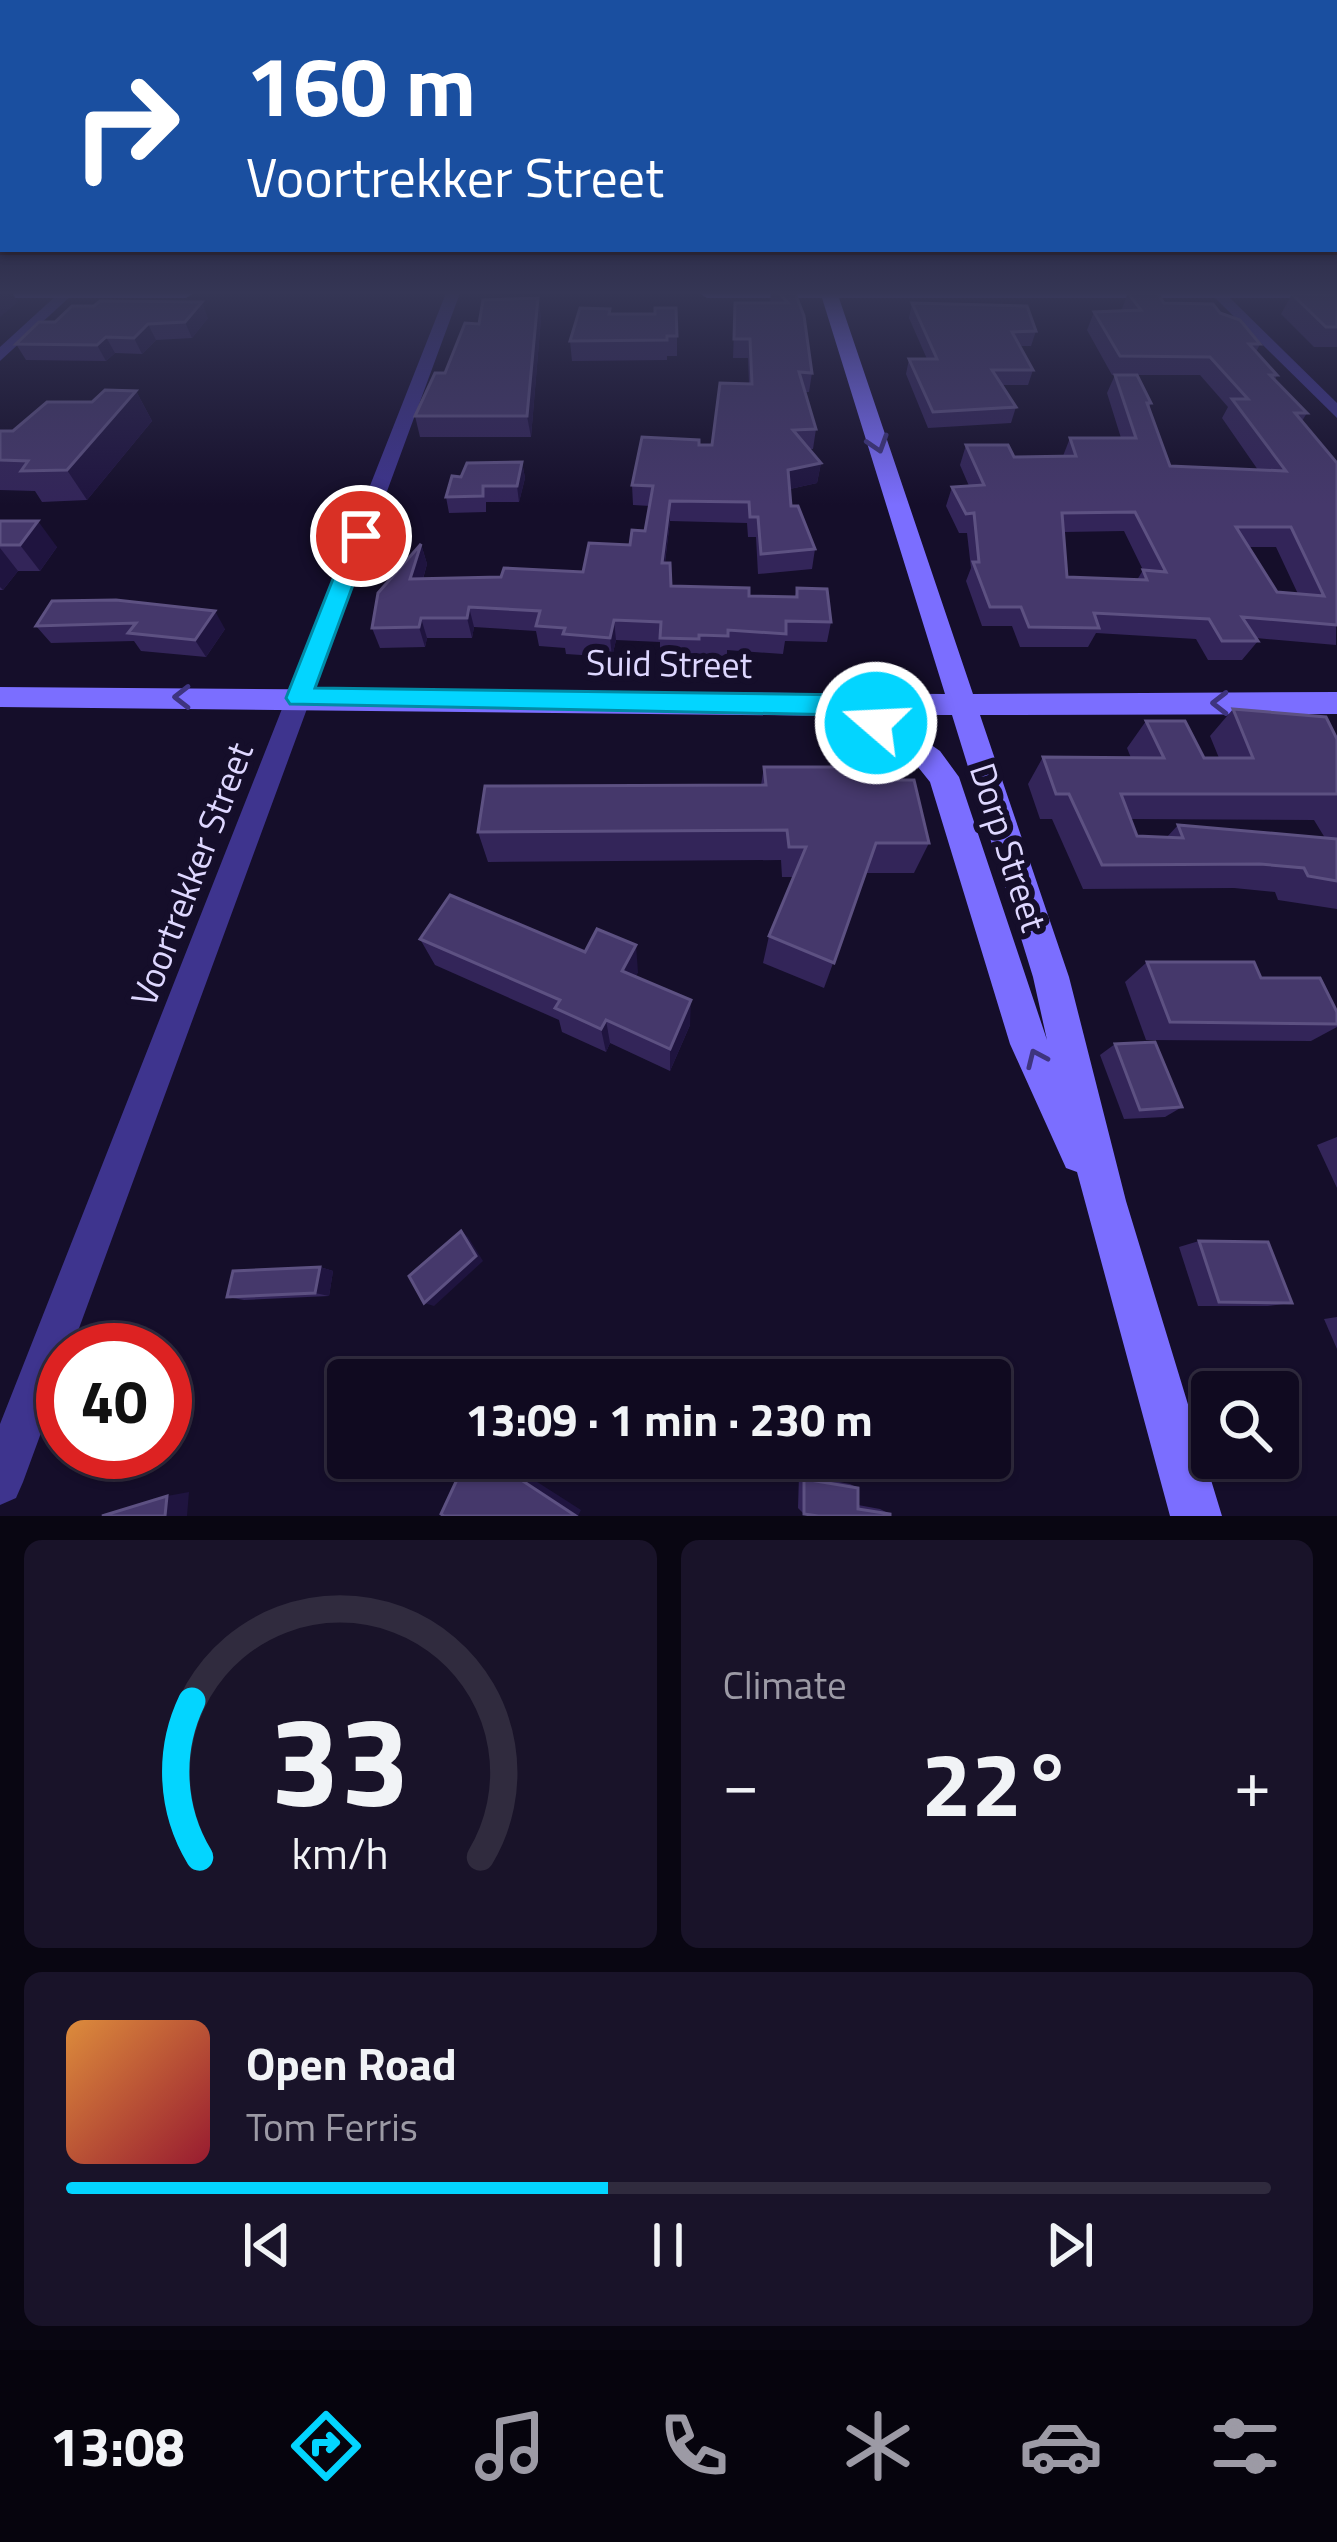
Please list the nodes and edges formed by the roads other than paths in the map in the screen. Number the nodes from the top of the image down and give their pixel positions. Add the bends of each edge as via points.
1 (426, 364) edge
2 (852, 364) edge
3 (1289, 364) edge
4 (1337, 413) edge
5 (0, 697) edge
6 (299, 698) junction
7 (1337, 703) edge
8 (963, 704) junction
9 (852, 705) junction
10 (1106, 1201) junction
11 (0, 1482) edge
12 (1196, 1516) edge

1 - 6 street, Voortrekker Street
2 -> 8 street, Dorp Street
3 - 4 street
6 -> 5 street, Suid Street
6 - 9 street, Suid Street
6 - 11 street, Voortrekker Street
7 -> 8 street, Suid Street
8 - 9 street, Suid Street
8 - 10 street, Dorp Street via 1052,977
10 -> 9 street, Dorp Street via 1029,1045 944,777
10 - 12 street, Dorp Street

